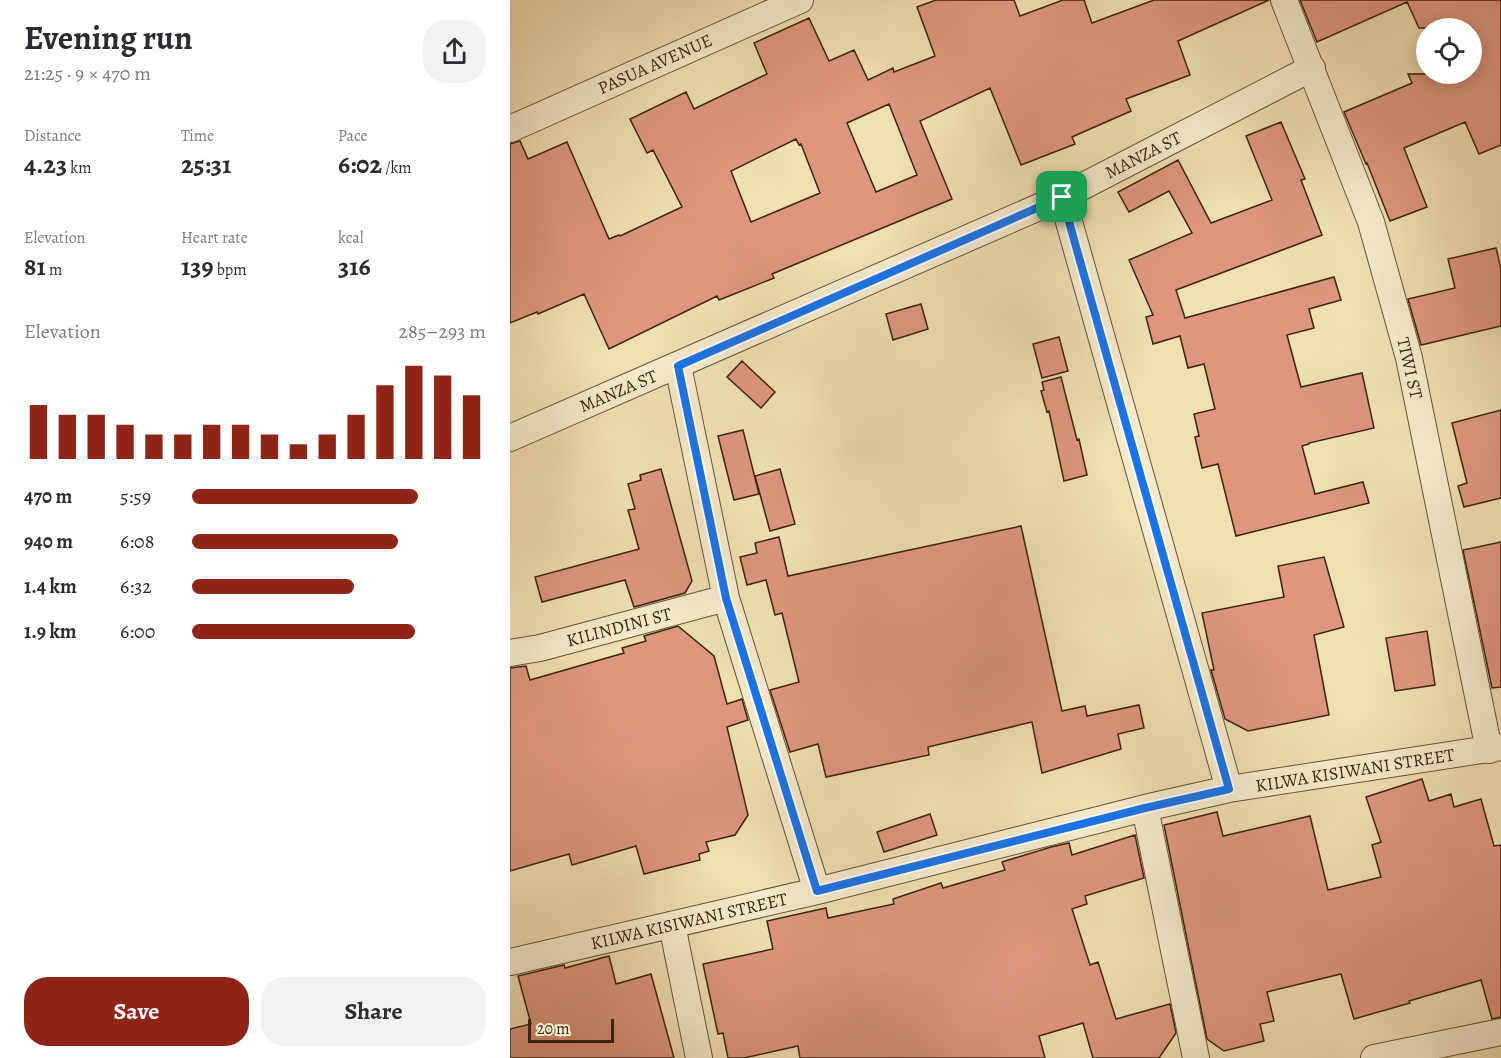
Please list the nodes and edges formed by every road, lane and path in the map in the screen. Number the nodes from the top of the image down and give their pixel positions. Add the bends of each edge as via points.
1 (800, 0) edge
2 (1284, 0) edge
3 (1312, 68) junction
4 (510, 129) edge
5 (1062, 197) junction
6 (678, 366) junction
7 (510, 438) edge
8 (726, 598) junction
9 (510, 653) edge
10 (1495, 749) edge
11 (1229, 789) junction
12 (1145, 808) junction
13 (817, 891) junction
14 (672, 925) junction
15 (510, 962) edge
16 (1501, 1032) edge
17 (699, 1058) edge
18 (1196, 1058) edge
19 (1374, 1058) edge

1 - 4 street, PASUA AVENUE
2 - 3 street, TIWI ST
3 - 5 street, MANZA ST
3 - 10 street, TIWI ST via 1371,222 1409,357
5 - 6 street, MANZA ST
5 - 11 street
6 - 7 street, MANZA ST
6 - 8 street
8 - 9 street, KILINDINI ST
8 - 13 street
10 - 11 street, KILWA KISIWANI STREET
11 - 12 street, KILWA KISIWANI STREET
12 - 13 street, KILWA KISIWANI STREET
12 - 18 street
13 - 14 street, KILWA KISIWANI STREET
14 - 15 street, KILWA KISIWANI STREET
14 - 17 street
16 - 19 street

